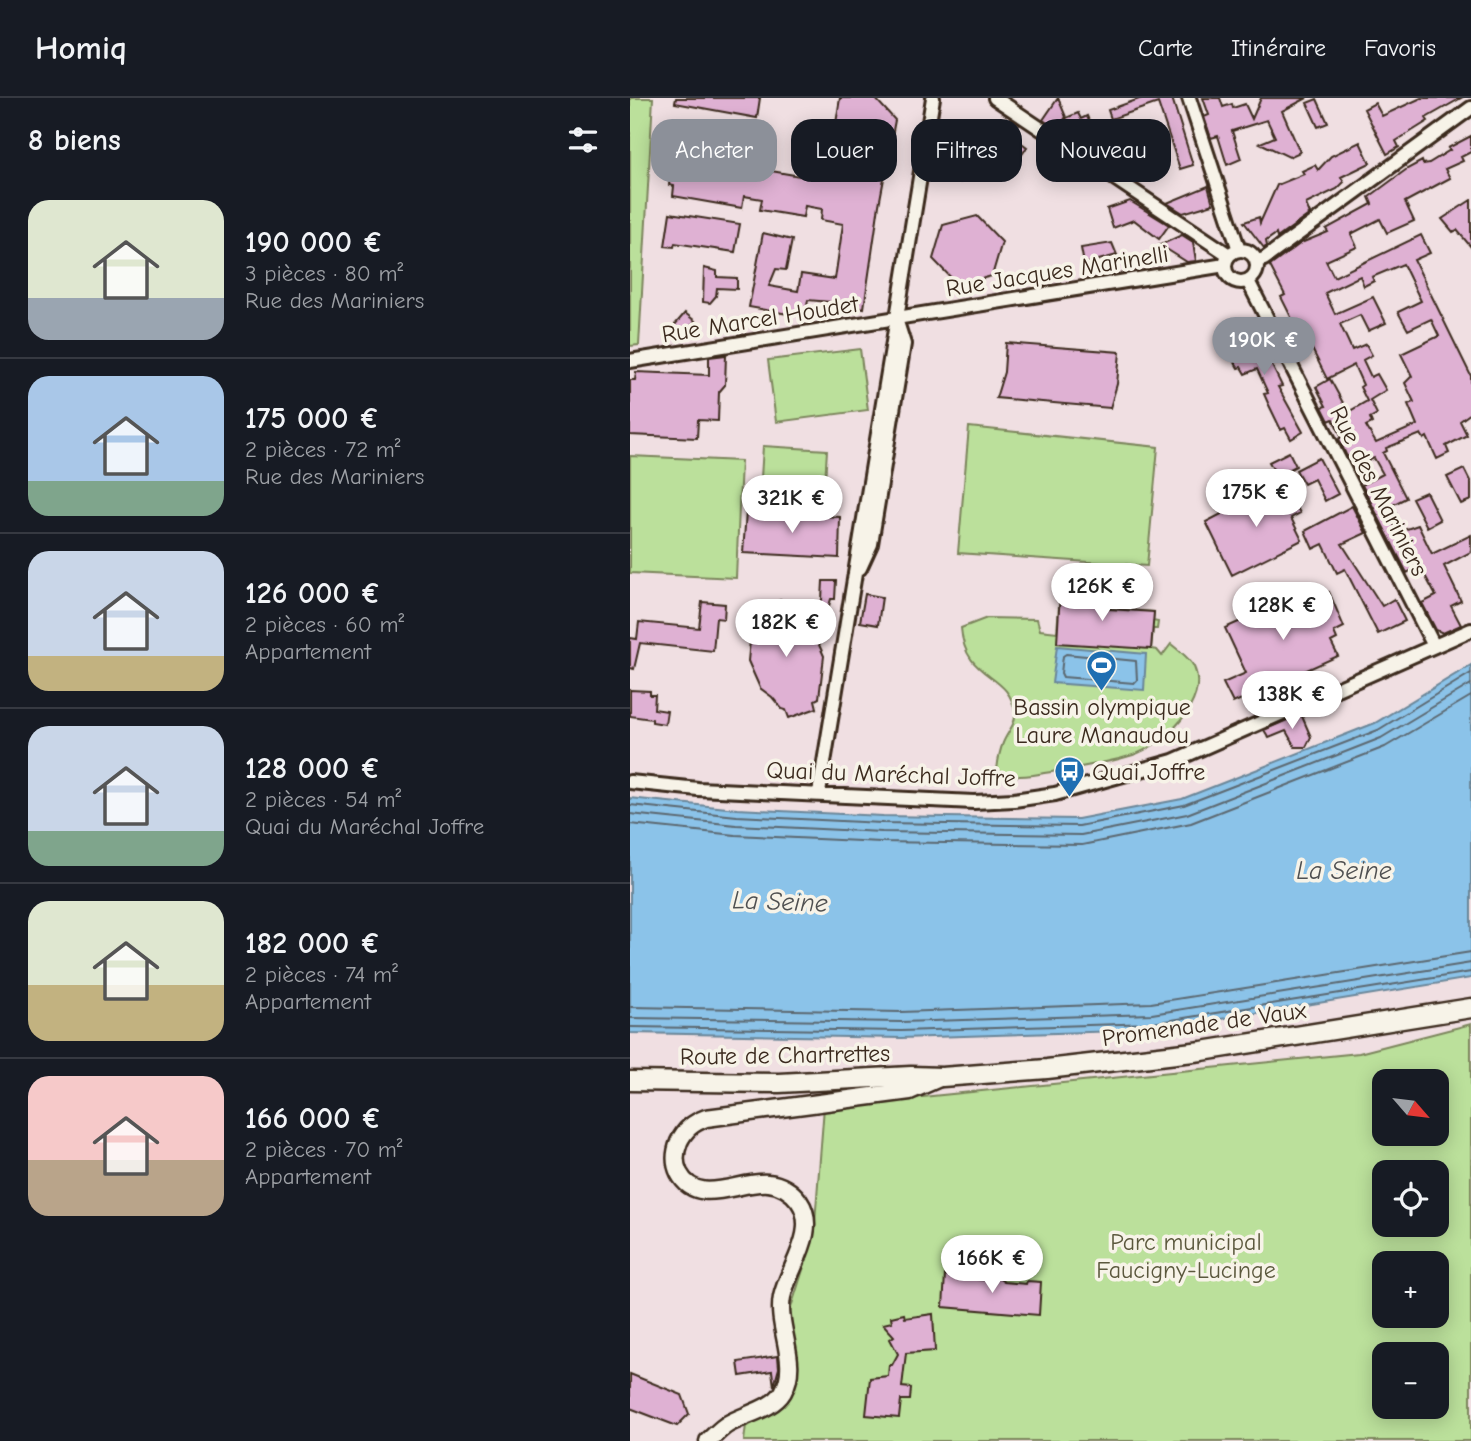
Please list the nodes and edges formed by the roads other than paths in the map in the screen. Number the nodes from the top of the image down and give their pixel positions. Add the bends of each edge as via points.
1 (933, 98) edge
2 (995, 98) edge
3 (1189, 98) edge
4 (1471, 108) edge
5 (1231, 257) junction
6 (1256, 261) junction
7 (1248, 281) junction
8 (896, 319) junction
9 (630, 361) edge
10 (1471, 630) edge
11 (1434, 646) junction
12 (630, 782) edge
13 (819, 793) junction
14 (1471, 1008) edge
15 (942, 1077) junction
16 (630, 1081) edge
17 (708, 1441) edge

1 - 8 street
2 - 5 street
3 - 5 street
4 - 6 street
5 - 6 street via 1250,252
5 - 7 street via 1232,279
5 - 8 street, Rue Jacques Marinelli
6 - 7 street via 1256,273
7 - 11 street, Rue des Mariniers
8 - 9 street, Rue Marcel Houdet
8 - 13 street via 904,344 871,544 851,588
10 - 11 street, Quai du Maréchal Joffre
11 - 13 street, Quai du Maréchal Joffre via 1173,761 1055,794 974,802
12 - 13 street, Quai du Maréchal Joffre
14 - 15 main road, Promenade de Vaux via 1202,1051
15 - 16 main road, Route de Chartrettes via 779,1083
15 - 17 street via 910,1091 706,1118 691,1125 682,1137 676,1161 689,1184 709,1191 771,1183 794,1195 805,1218 802,1246 782,1299 789,1369 782,1393

